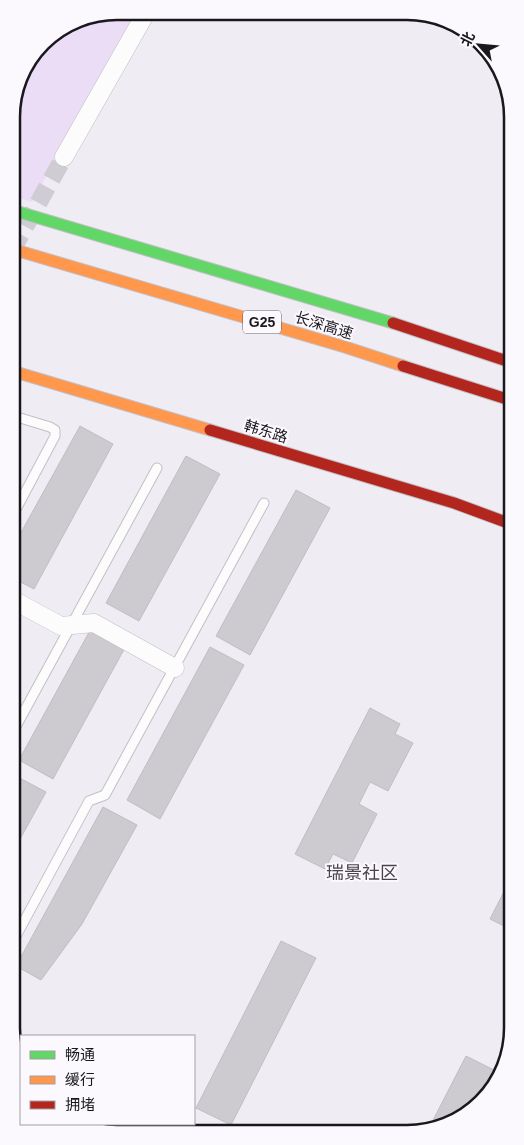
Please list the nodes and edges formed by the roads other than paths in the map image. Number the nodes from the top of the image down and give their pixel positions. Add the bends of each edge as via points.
1 (141, 20) edge
2 (64, 157) tunnel mouth
3 (20, 212) edge
4 (20, 251) edge
5 (504, 360) edge
6 (20, 372) edge
7 (504, 398) edge
8 (20, 418) edge
9 (157, 468) dead end
10 (20, 501) edge
11 (264, 503) dead end
12 (504, 521) edge
13 (20, 604) edge
14 (72, 625) junction
15 (175, 668) junction
16 (20, 719) edge
17 (20, 927) edge

1 - 2 street
3 - 5 main road, 长深高速 / G25 via 361,313
4 - 7 main road, 长深高速 / G25 via 345,347
6 - 12 main road, 韩东路 via 454,503
8 - 10 lane via 50,427 56,436
9 - 14 lane
11 - 15 lane
13 - 14 street via 61,626
14 - 15 street via 94,623
14 - 16 lane
15 - 17 lane via 105,795 89,801

